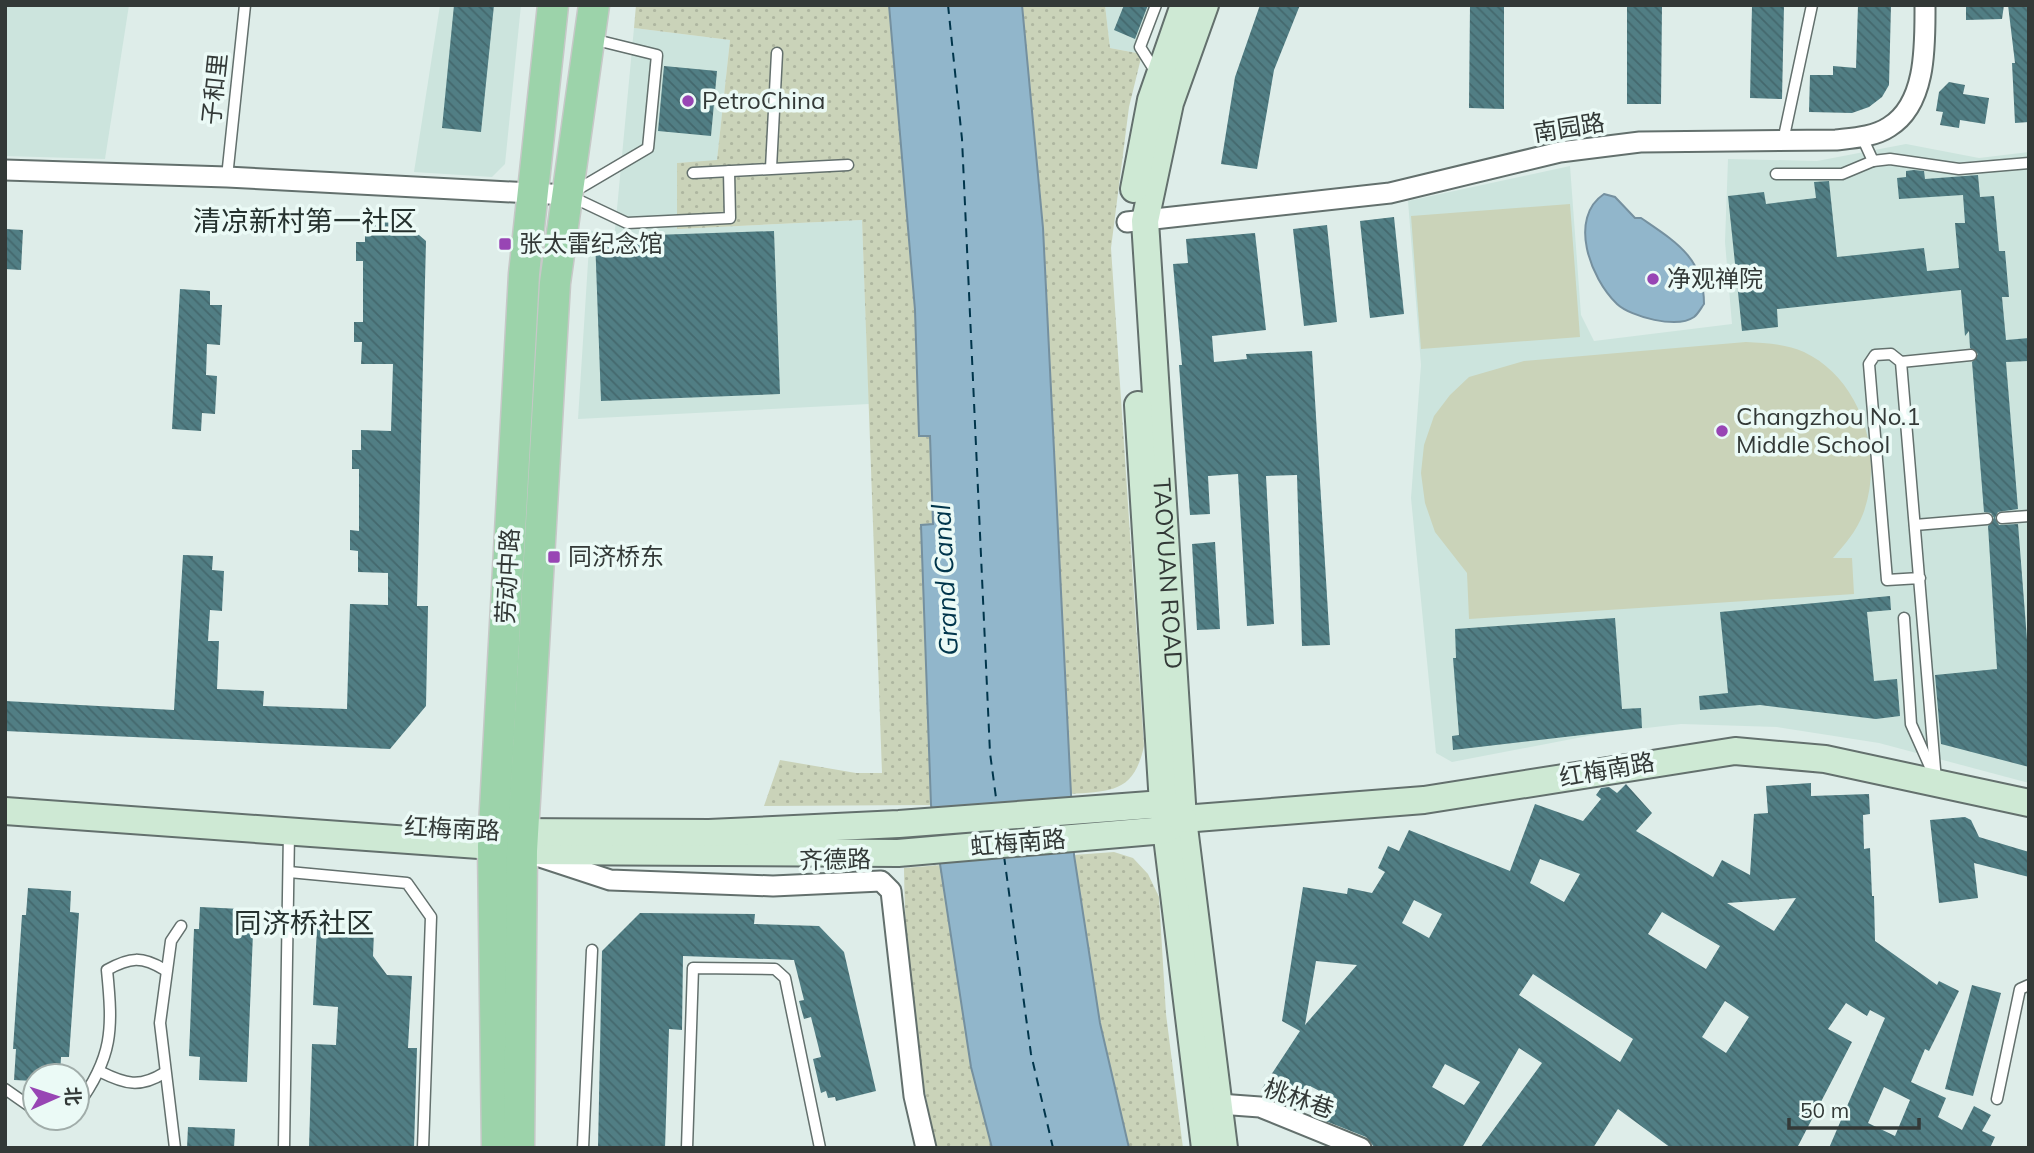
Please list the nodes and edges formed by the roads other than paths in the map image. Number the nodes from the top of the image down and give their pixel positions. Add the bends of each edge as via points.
1 (245, 5) edge
2 (553, 5) edge
3 (594, 5) edge
4 (1156, 5) edge
5 (1184, 5) edge
6 (1205, 5) edge
7 (1812, 5) edge
8 (1925, 5) edge
9 (592, 39) junction
10 (777, 53) dead end
11 (1159, 77) junction
12 (1862, 137) junction
13 (1783, 141) junction
14 (1873, 161) junction
15 (2029, 163) edge
16 (848, 165) dead end
17 (771, 169) junction
18 (5, 170) edge
19 (729, 171) junction
20 (693, 173) dead end
21 (1776, 174) dead end
22 (227, 177) junction
23 (533, 191) junction
24 (568, 195) junction
25 (1136, 222) junction
26 (1971, 355) dead end
27 (1901, 362) junction
28 (2029, 516) edge
29 (2001, 518) dead end
30 (1987, 519) dead end
31 (1915, 525) junction
32 (1920, 578) junction
33 (1904, 618) dead end
34 (1936, 782) junction
35 (5, 798) edge
36 (2029, 803) edge
37 (1135, 806) joint
38 (5, 811) edge
39 (1170, 818) junction
40 (899, 824) joint
41 (289, 831) junction
42 (1138, 833) joint
43 (508, 840) junction
44 (898, 853) joint
45 (289, 872) junction
46 (181, 926) dead end
47 (593, 950) dead end
48 (165, 970) junction
49 (2029, 985) edge
50 (101, 1072) junction
51 (164, 1073) junction
52 (91, 1086) edge
53 (5, 1089) edge
54 (1997, 1099) dead end
55 (21, 1100) edge
56 (1219, 1104) junction
57 (175, 1148) edge
58 (284, 1148) edge
59 (423, 1148) edge
60 (497, 1148) edge
61 (519, 1148) edge
62 (583, 1148) edge
63 (687, 1148) edge
64 (820, 1148) edge
65 (926, 1148) edge
66 (1205, 1148) edge
67 (1224, 1148) edge
68 (1361, 1148) edge

1 - 22 lane, 子和里
2 - 23 main road, 劳动中路
3 - 9 main road, 劳动中路
4 - 11 lane via 1140,47
5 - 11 street, TAOYUAN ROAD
6 - 25 street, TAOYUAN ROAD via 1170,103
7 - 13 lane
8 - 12 street, 南园路 via 1920,81 1908,108 1889,127
9 - 24 main road, 劳动中路
9 - 24 lane via 657,55 648,148
10 - 17 lane
11 - 25 street, TAOYUAN ROAD via 1151,100
12 - 13 street, 南园路
12 - 14 lane
13 - 25 street, 南园路 via 1640,142 1560,152 1390,193
14 - 15 lane via 1891,159 1959,169
14 - 21 lane via 1842,174
16 - 17 lane
17 - 19 lane
18 - 22 street
19 - 20 lane
19 - 24 lane via 730,218 627,223
22 - 23 street
23 - 24 street
23 - 43 main road, 劳动中路 via 523,288
24 - 43 main road, 劳动中路 via 555,283
25 - 39 street, TAOYUAN ROAD
26 - 27 lane
27 - 31 lane
27 - 32 lane via 1891,354 1875,355 1869,364 1887,580
28 - 29 lane
30 - 31 lane
31 - 32 lane
32 - 34 lane
33 - 34 lane via 1911,724
34 - 36 street, 红梅南路
34 - 39 street, 红梅南路 via 1825,758 1735,751 1424,800
35 - 43 street, 红梅南路
37 - 39 street, 红梅南路
37 - 40 street, 虹梅南路
38 - 41 street, 红梅南路
39 - 42 street, 红梅南路
39 - 56 street, TAOYUAN ROAD
39 - 66 street
40 - 43 street, 红梅南路
41 - 43 street, 红梅南路
41 - 45 lane
42 - 44 street, 虹梅南路
43 - 44 street, 红梅南路
43 - 60 main road, 劳动中路
43 - 61 main road, 劳动中路
43 - 65 street, 齐德路 via 610,880 773,886 881,881 891,891 914,1096
45 - 58 lane
45 - 59 lane via 407,883 431,916
46 - 48 lane via 171,941
47 - 62 lane
48 - 50 lane via 150,960 130,958 107,970 111,1009
48 - 51 lane via 160,1023
49 - 54 lane via 2020,989
50 - 51 lane via 125,1084 149,1083
50 - 52 lane
51 - 57 lane
53 - 55 lane
56 - 67 street, TAOYUAN ROAD
56 - 68 street, 桃林巷 via 1260,1107
63 - 64 lane via 693,968 775,969 785,978

